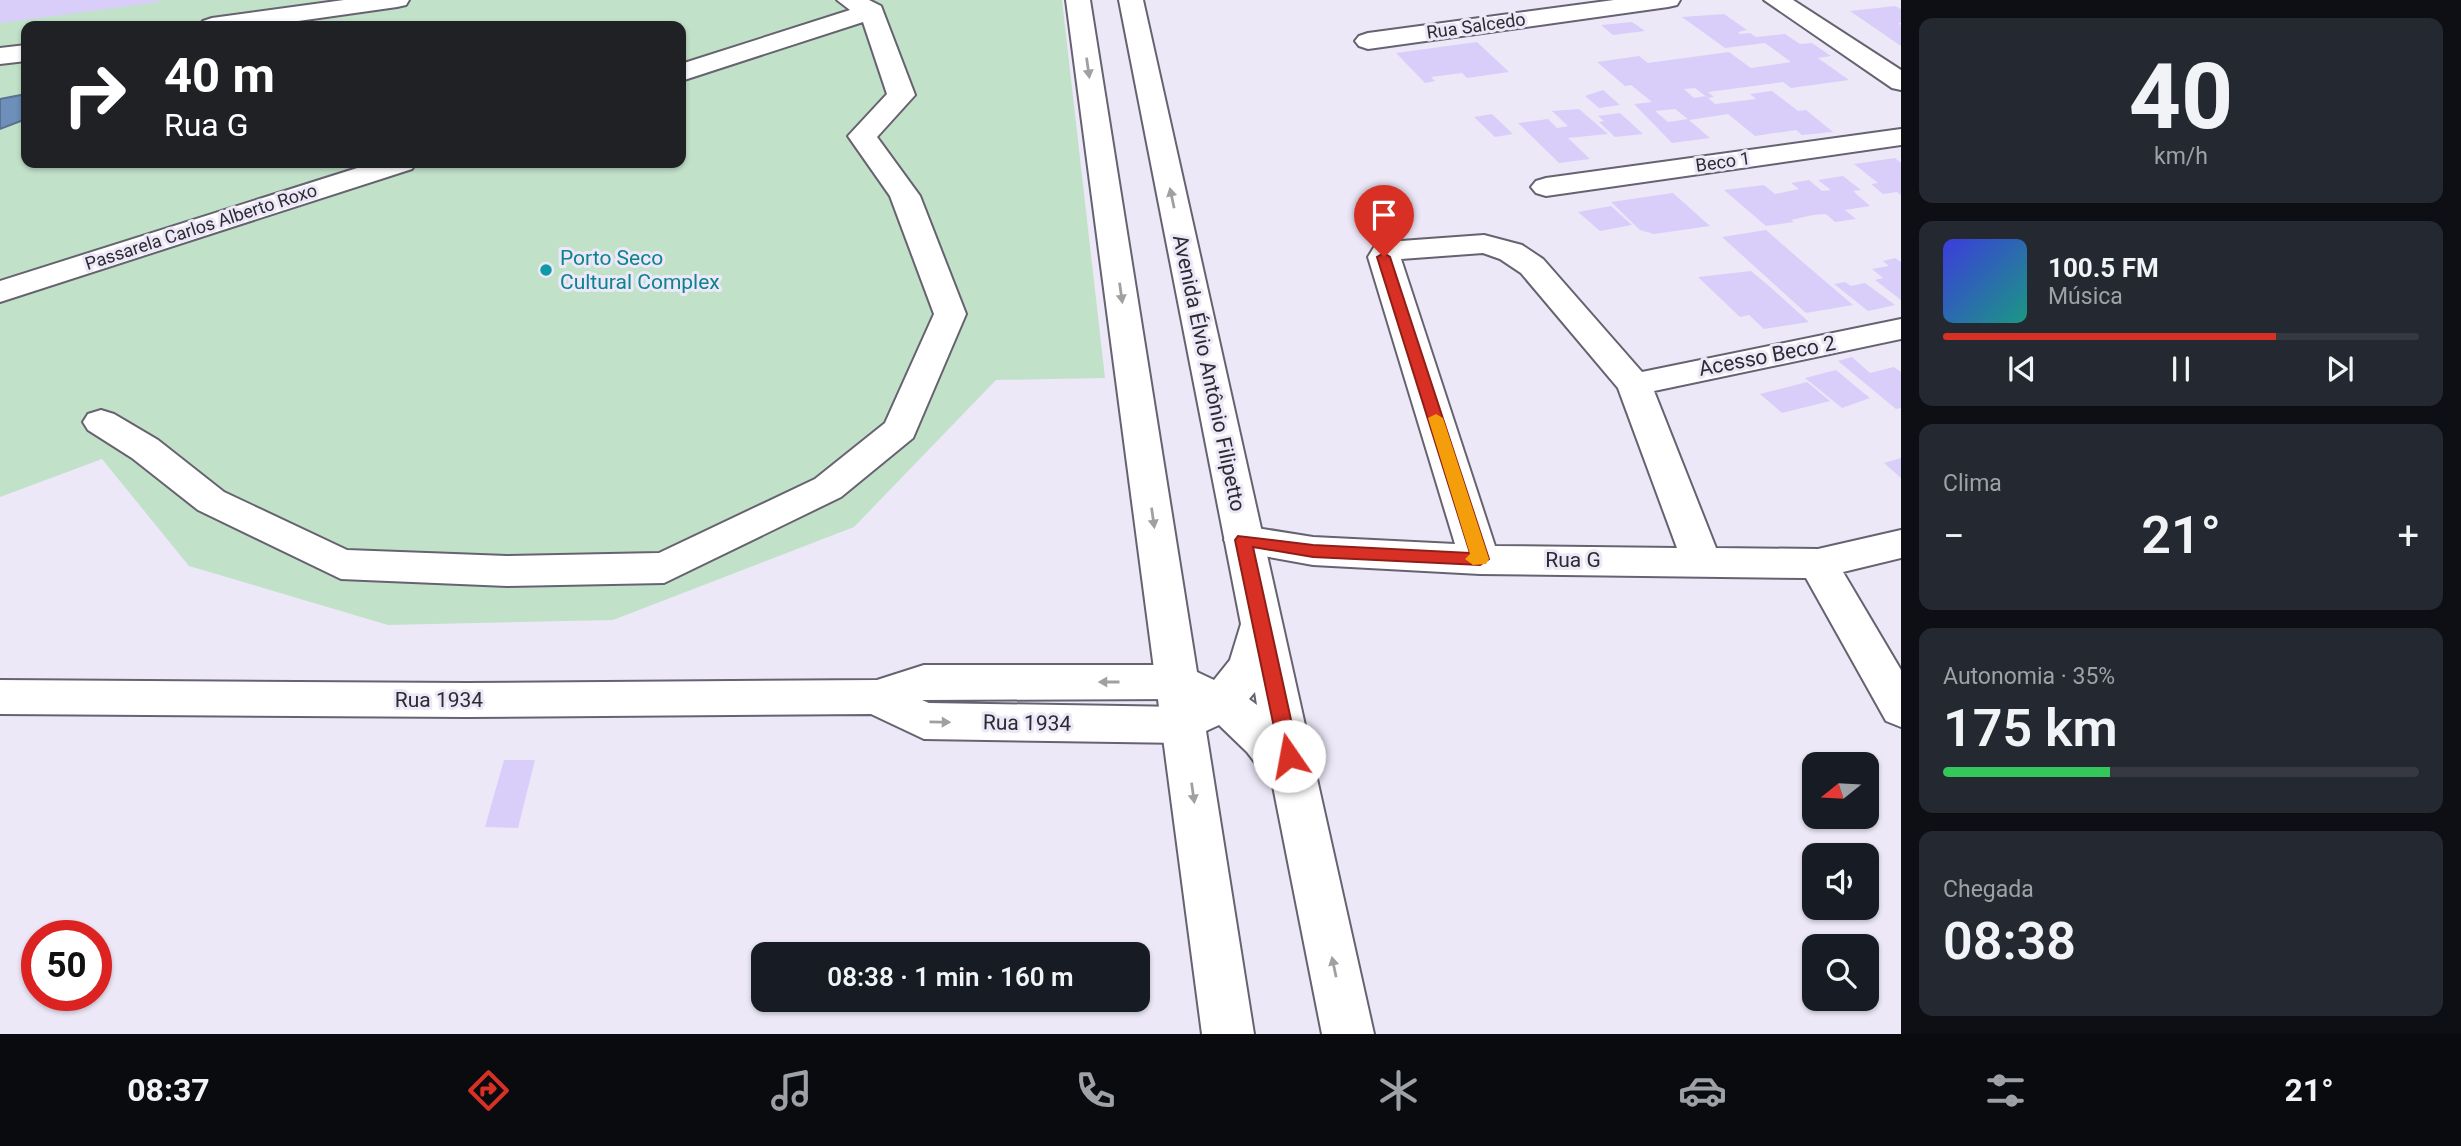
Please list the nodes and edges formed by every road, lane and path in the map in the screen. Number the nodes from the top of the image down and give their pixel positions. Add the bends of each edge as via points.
1 (397, 0) edge
2 (1078, 0) edge
3 (1131, 0) edge
4 (1476, 0) edge
5 (1668, 0) edge
6 (1776, 0) edge
7 (321, 5) edge
8 (861, 6) edge
9 (238, 21) edge
10 (1502, 23) junction
11 (1368, 41) dead end
12 (21, 53) edge
13 (0, 56) edge
14 (686, 71) edge
15 (1901, 82) edge
16 (1901, 137) edge
17 (386, 168) edge
18 (1546, 187) dead end
19 (0, 292) edge
20 (1901, 329) edge
21 (1634, 385) junction
22 (101, 422) dead end
23 (1244, 540) junction
24 (1901, 544) edge
25 (1480, 559) junction
26 (1701, 560) junction
27 (1818, 564) junction
28 (1262, 624) junction
29 (0, 696) edge
30 (1193, 703) junction
31 (1901, 709) edge
32 (1295, 782) junction
33 (1228, 1034) edge
34 (1348, 1034) edge

1 - 7 street
2 -> 30 street
23 -> 3 street, Avenida Élvio Antônio Filipetto
4 - 10 street
5 - 10 street, Rua Salcedo
6 - 15 street
7 - 9 street
8 - 14 street
8 - 22 street via 901,94 862,136 905,196 950,314 900,430 828,488 664,568 507,571 341,564 211,501 145,449
10 - 11 street, Rua Salcedo
12 - 13 street
16 - 18 street, Beco 1
17 - 19 street, Passarela Carlos Alberto Roxo
20 - 21 street, Acesso Beco 2
21 - 25 street via 1532,266 1511,252 1484,244 1387,251 1384,257
21 - 26 street
23 - 25 street, Rua G via 1313,551
23 - 28 street, Avenida Élvio Antônio Filipetto
24 - 27 street, Rua G
25 - 26 street, Rua G
26 - 27 street, Rua G
27 - 31 street
28 - 30 street via 1255,657 1241,679
28 - 32 street, Avenida Élvio Antônio Filipetto
29 - 30 street, Rua 1934 via 877,697 924,721
30 - 32 street via 1256,729
30 -> 33 street
34 -> 32 street, Avenida Élvio Antônio Filipetto

